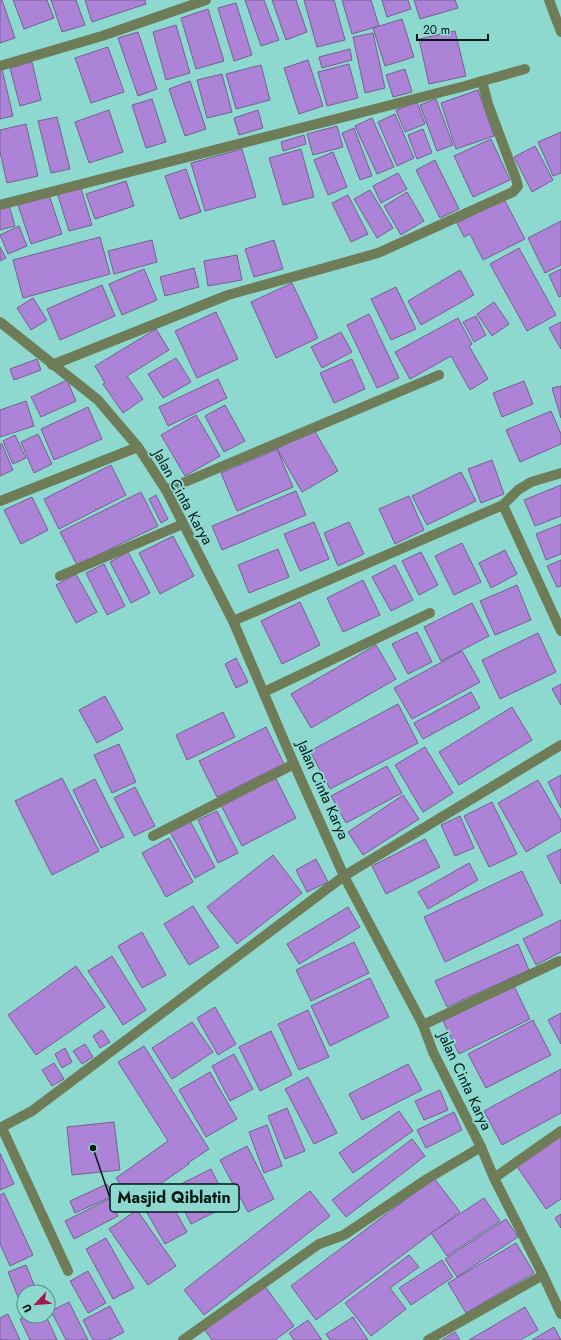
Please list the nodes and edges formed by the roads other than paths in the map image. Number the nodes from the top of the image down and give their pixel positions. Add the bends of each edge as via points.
1 (206, 0) edge
2 (548, 0) edge
3 (561, 32) edge
4 (0, 66) edge
5 (525, 68) dead end
6 (482, 81) junction
7 (0, 205) edge
8 (0, 322) edge
9 (52, 365) junction
10 (439, 375) dead end
11 (138, 447) junction
12 (561, 473) edge
13 (166, 490) junction
14 (0, 501) edge
15 (503, 505) junction
16 (183, 524) junction
17 (60, 576) dead end
18 (430, 613) dead end
19 (233, 620) junction
20 (561, 630) edge
21 (264, 692) junction
22 (561, 745) edge
23 (294, 764) junction
24 (153, 836) dead end
25 (344, 876) junction
26 (559, 961) dead end
27 (423, 1026) junction
28 (1, 1128) edge
29 (561, 1131) edge
30 (481, 1147) junction
31 (494, 1178) junction
32 (68, 1271) dead end
33 (543, 1275) junction
34 (561, 1314) edge
35 (183, 1340) edge
36 (428, 1340) edge

1 - 4 street via 102,36
2 - 3 street
5 - 6 street
6 - 7 street
6 - 9 street via 518,186 513,192 378,253 228,295
8 - 9 street, Jalan Cinta Karya
9 - 11 street, Jalan Cinta Karya via 98,400
10 - 13 street
11 - 13 street, Jalan Cinta Karya
11 - 14 street
12 - 15 street via 531,482 518,490
13 - 16 street, Jalan Cinta Karya
15 - 19 street
15 - 20 street
16 - 17 street
16 - 19 street, Jalan Cinta Karya
18 - 21 street
19 - 21 street, Jalan Cinta Karya
21 - 23 street, Jalan Cinta Karya
22 - 25 street
23 - 24 street
23 - 25 street, Jalan Cinta Karya
25 - 27 street, Jalan Cinta Karya
25 - 28 street via 32,1110
26 - 27 street
27 - 30 street, Jalan Cinta Karya via 433,1052
28 - 32 street
29 - 31 street
30 - 31 street, Jalan Cinta Karya
30 - 35 street via 344,1235 319,1244
31 - 33 street, Jalan Cinta Karya
33 - 34 street, Jalan Cinta Karya
33 - 36 street

